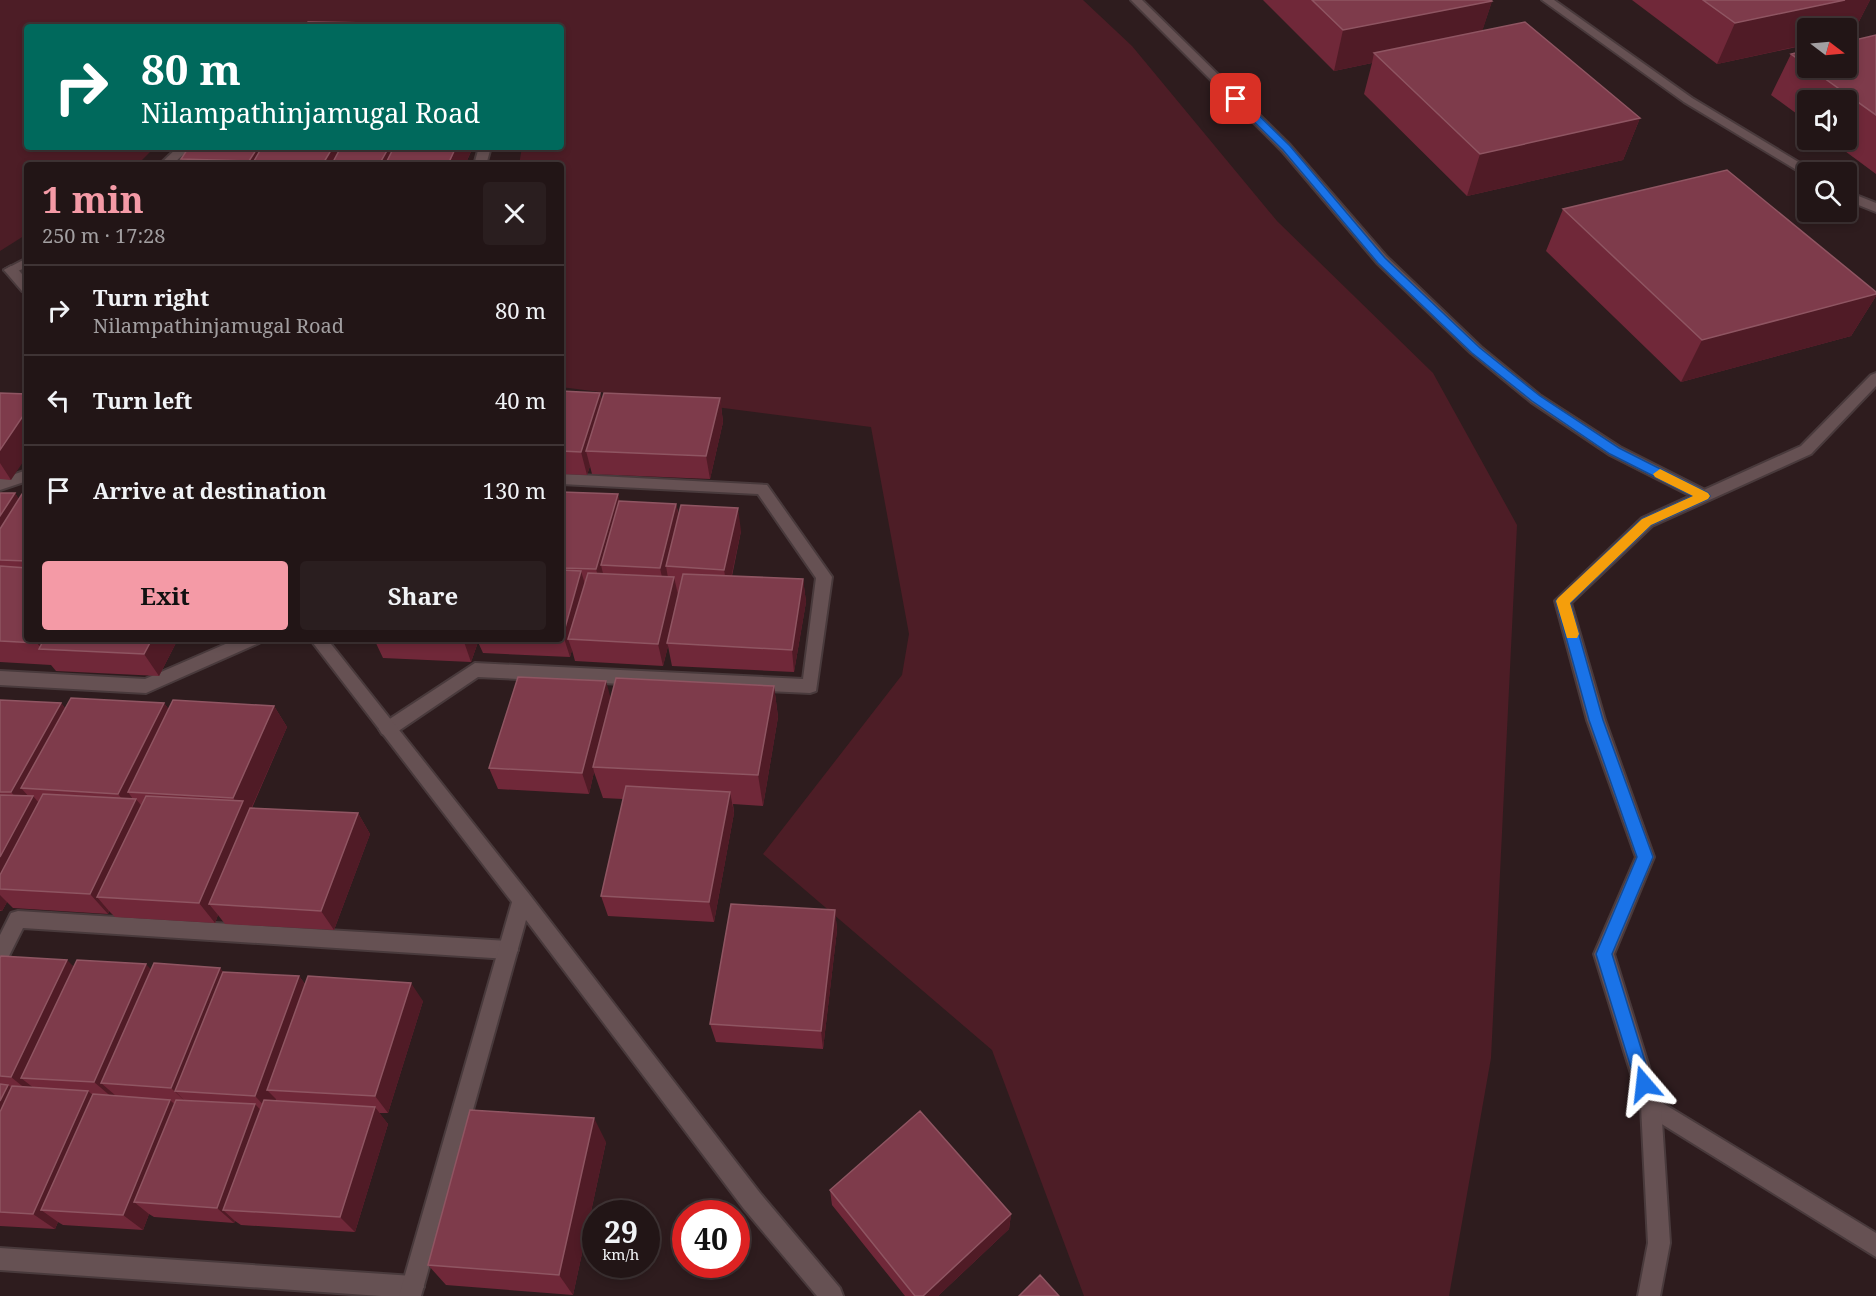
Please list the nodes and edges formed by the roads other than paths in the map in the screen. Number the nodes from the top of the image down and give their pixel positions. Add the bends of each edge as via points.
1 (1136, 0) edge
2 (1547, 0) edge
3 (182, 150) edge
4 (168, 162) edge
5 (1797, 165) edge
6 (1857, 200) edge
7 (1876, 208) edge
8 (24, 264) edge
9 (24, 285) edge
10 (1876, 378) edge
11 (24, 476) edge
12 (564, 479) edge
13 (0, 485) edge
14 (1704, 496) junction
15 (246, 642) edge
16 (320, 642) edge
17 (0, 678) edge
18 (388, 729) junction
19 (522, 900) junction
20 (508, 950) junction
21 (0, 954) edge
22 (1651, 1106) junction
23 (1876, 1246) edge
24 (0, 1259) edge
25 (411, 1291) edge
26 (832, 1296) edge
27 (1649, 1296) edge

1 - 14 street via 1286,148 1382,260 1476,350 1536,399 1615,451
2 - 5 street via 1688,100
3 - 4 street
6 - 7 street
8 - 9 street via 11,270
10 - 14 street via 1806,450
11 - 13 street
12 - 18 street via 762,489 824,577 810,686 475,670
14 - 22 street via 1647,522 1563,601 1596,720 1645,857 1604,954
15 - 17 street via 146,686
16 - 18 street
18 - 19 street
19 - 20 street
19 - 26 street via 752,1201
20 - 21 street via 18,919
20 - 25 street
22 - 23 street
22 - 27 street via 1659,1243
24 - 25 street

